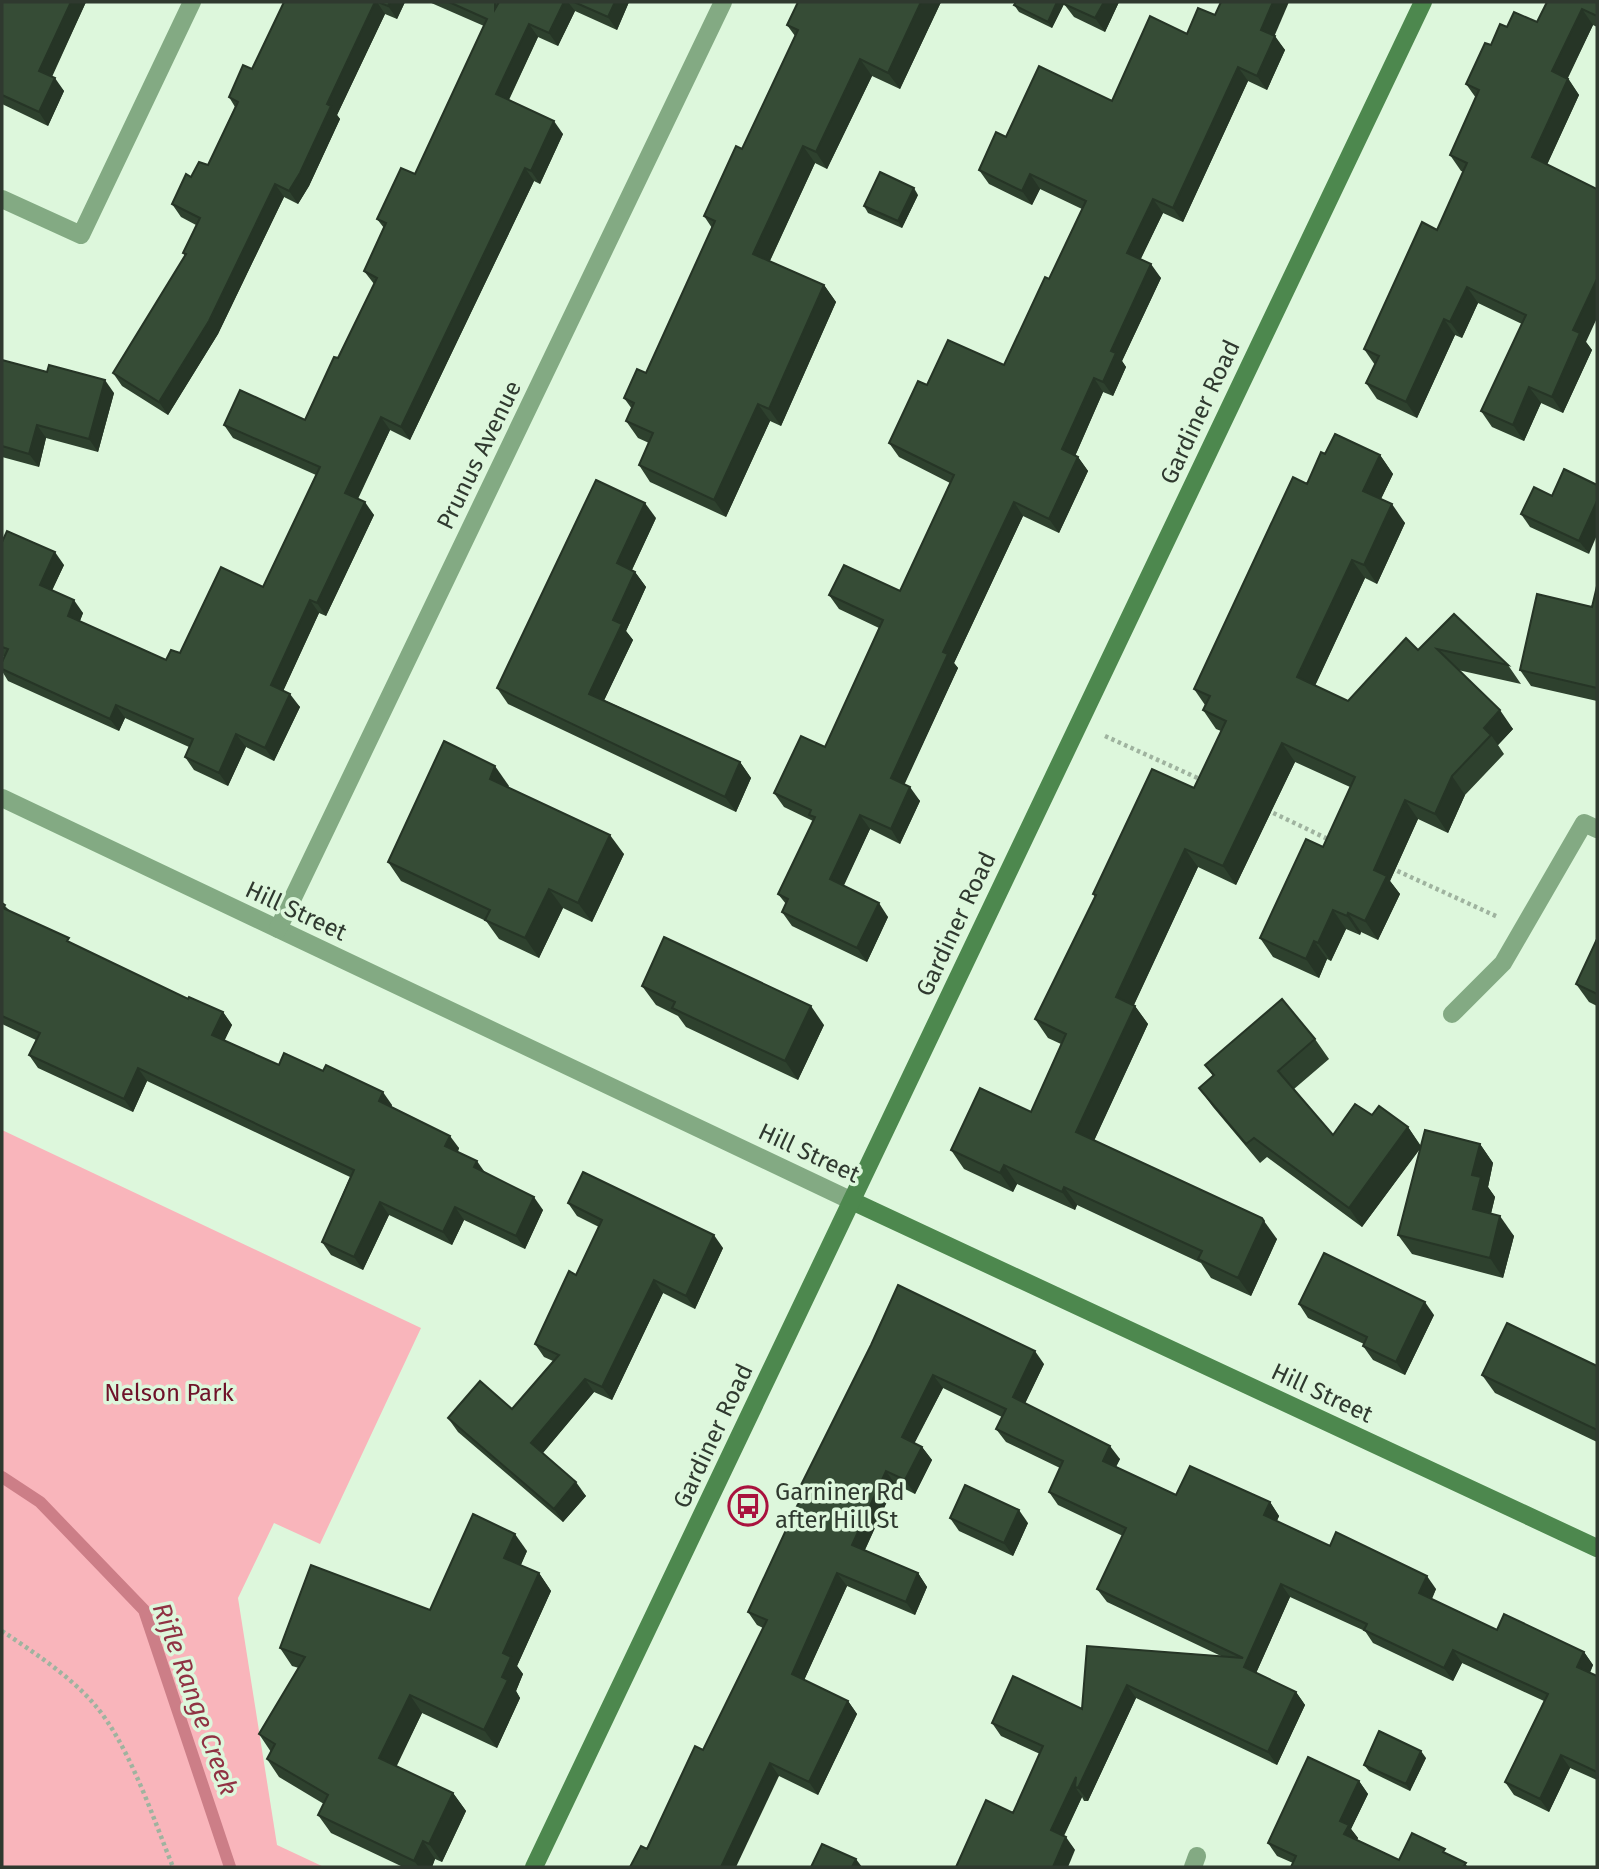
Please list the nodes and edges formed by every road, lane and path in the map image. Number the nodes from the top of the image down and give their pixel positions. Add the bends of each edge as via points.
1 (191, 2) edge
2 (723, 2) edge
3 (1423, 2) edge
4 (2, 199) edge
5 (1079, 723) junction
6 (1206, 782) edge
7 (2, 798) edge
8 (1257, 806) edge
9 (1597, 830) edge
10 (1333, 841) edge
11 (1384, 864) edge
12 (278, 929) junction
13 (1523, 929) junction
14 (1452, 1014) dead end
15 (852, 1201) junction
16 (1597, 1548) edge
17 (2, 1631) edge
18 (173, 1867) edge
19 (534, 1867) edge

1 - 4 street via 81,235
2 - 12 street, Prunus Avenue
3 - 5 street, Gardiner Road
5 - 6 path
5 - 15 street, Gardiner Road
7 - 12 street, Hill Street
8 - 10 path
9 - 13 street via 1584,823
11 - 13 path
12 - 15 street, Hill Street
13 - 14 street via 1503,963
15 - 16 street, Hill Street
15 - 19 street, Gardiner Road
17 - 18 path via 44,1659 94,1703 141,1787

